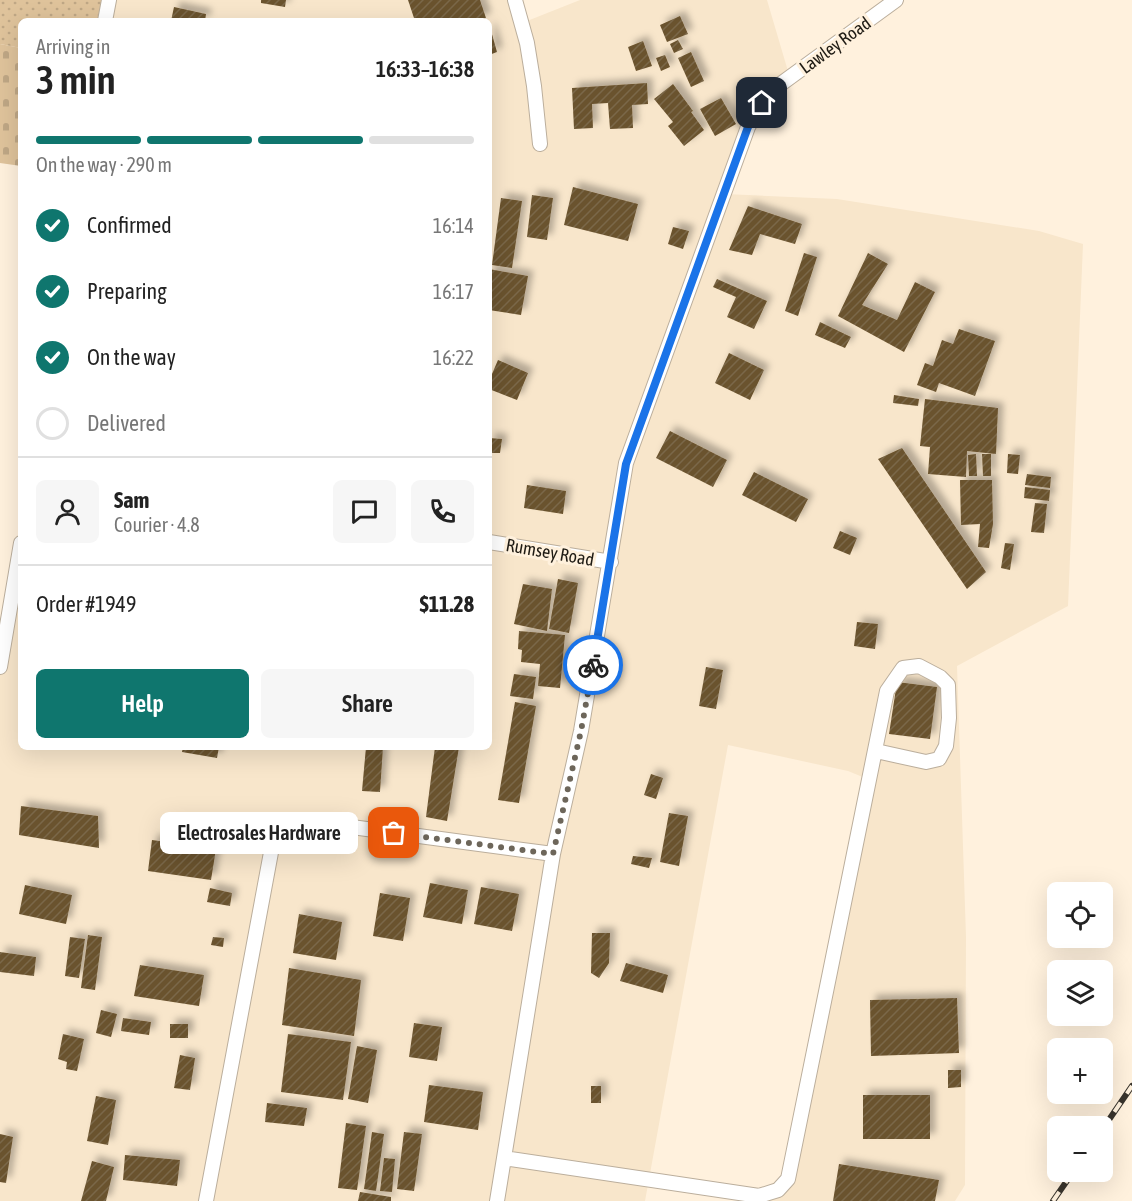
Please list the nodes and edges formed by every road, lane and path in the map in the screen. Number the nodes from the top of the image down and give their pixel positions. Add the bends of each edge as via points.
1 (108, 0) edge
2 (515, 0) edge
3 (896, 0) edge
4 (105, 18) edge
5 (540, 144) dead end
6 (492, 542) edge
7 (18, 561) edge
8 (611, 562) junction
9 (0, 667) edge
10 (876, 751) junction
11 (553, 854) junction
12 (504, 1158) junction
13 (206, 1201) edge
14 (497, 1201) edge

1 - 4 street
2 - 5 street via 527,43
3 - 8 street, Lawley Road via 778,86 748,127 626,464
6 - 8 street, Rumsey Road
7 - 9 street
8 - 11 street, Lawley Road via 581,731
10 - 10 street via 887,691 903,668 919,666 940,677 948,686 949,718 946,746 939,759 926,762
10 - 12 street via 788,1179 778,1190 759,1196
11 - 12 street, Lawley Road
11 - 13 street via 307,821 286,826 272,846
12 - 14 street, Lawley Road

